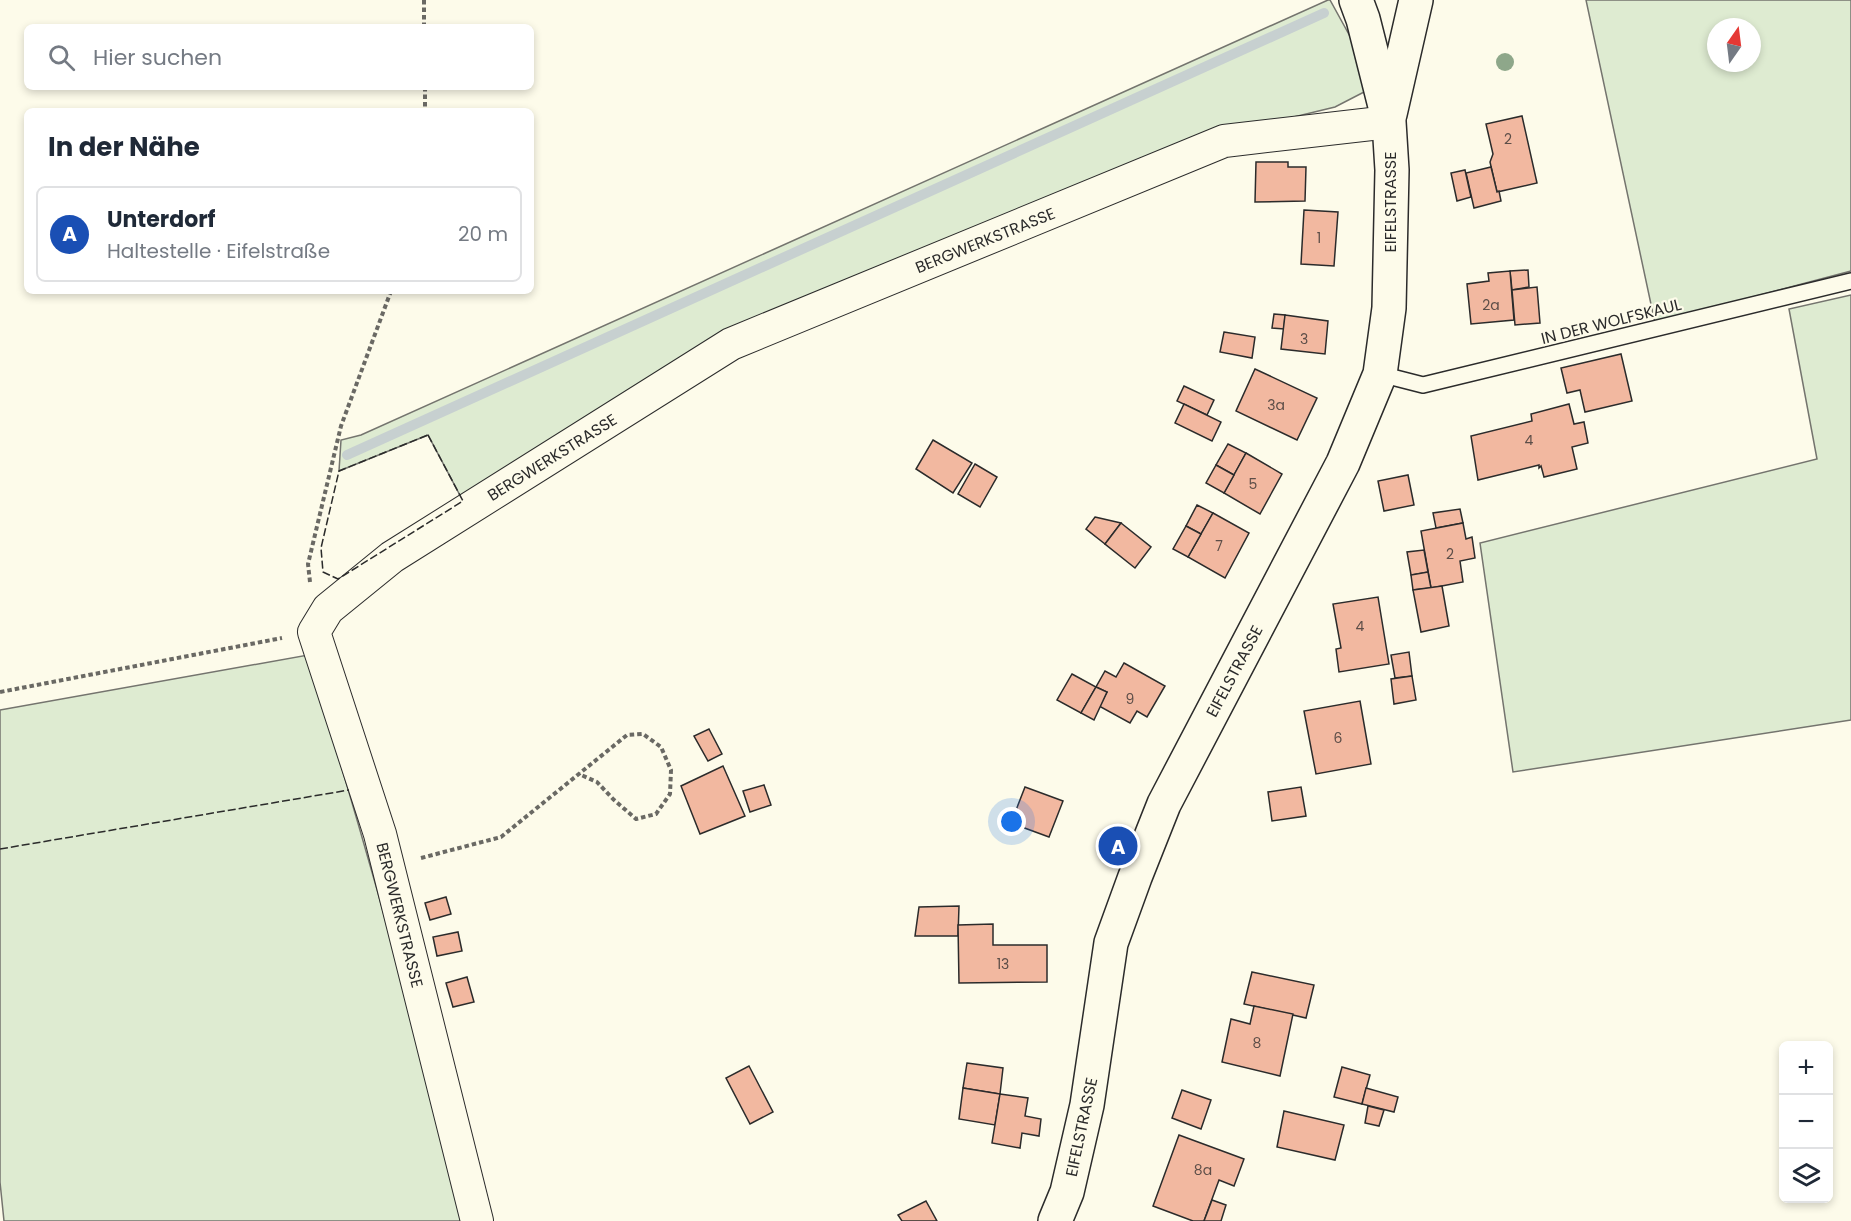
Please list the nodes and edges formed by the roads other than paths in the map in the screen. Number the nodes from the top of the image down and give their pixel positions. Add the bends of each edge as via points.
1 (1356, 0) edge
2 (1416, 0) edge
3 (1389, 122) junction
4 (1851, 281) edge
5 (1380, 374) junction
6 (477, 1221) edge
7 (1055, 1221) edge

1 - 3 street
2 - 3 street
3 - 5 street, EIFELSTRASSE via 1389,308
3 - 6 street, BERGWERKSTRASSE via 1224,141 731,344 392,557 328,609 314,632 380,834
4 - 5 lane, IN DER WOLFSKAUL via 1423,385
5 - 7 street, EIFELSTRASSE via 1342,463 1164,804 1135,877 1111,943 1087,1105 1067,1192

